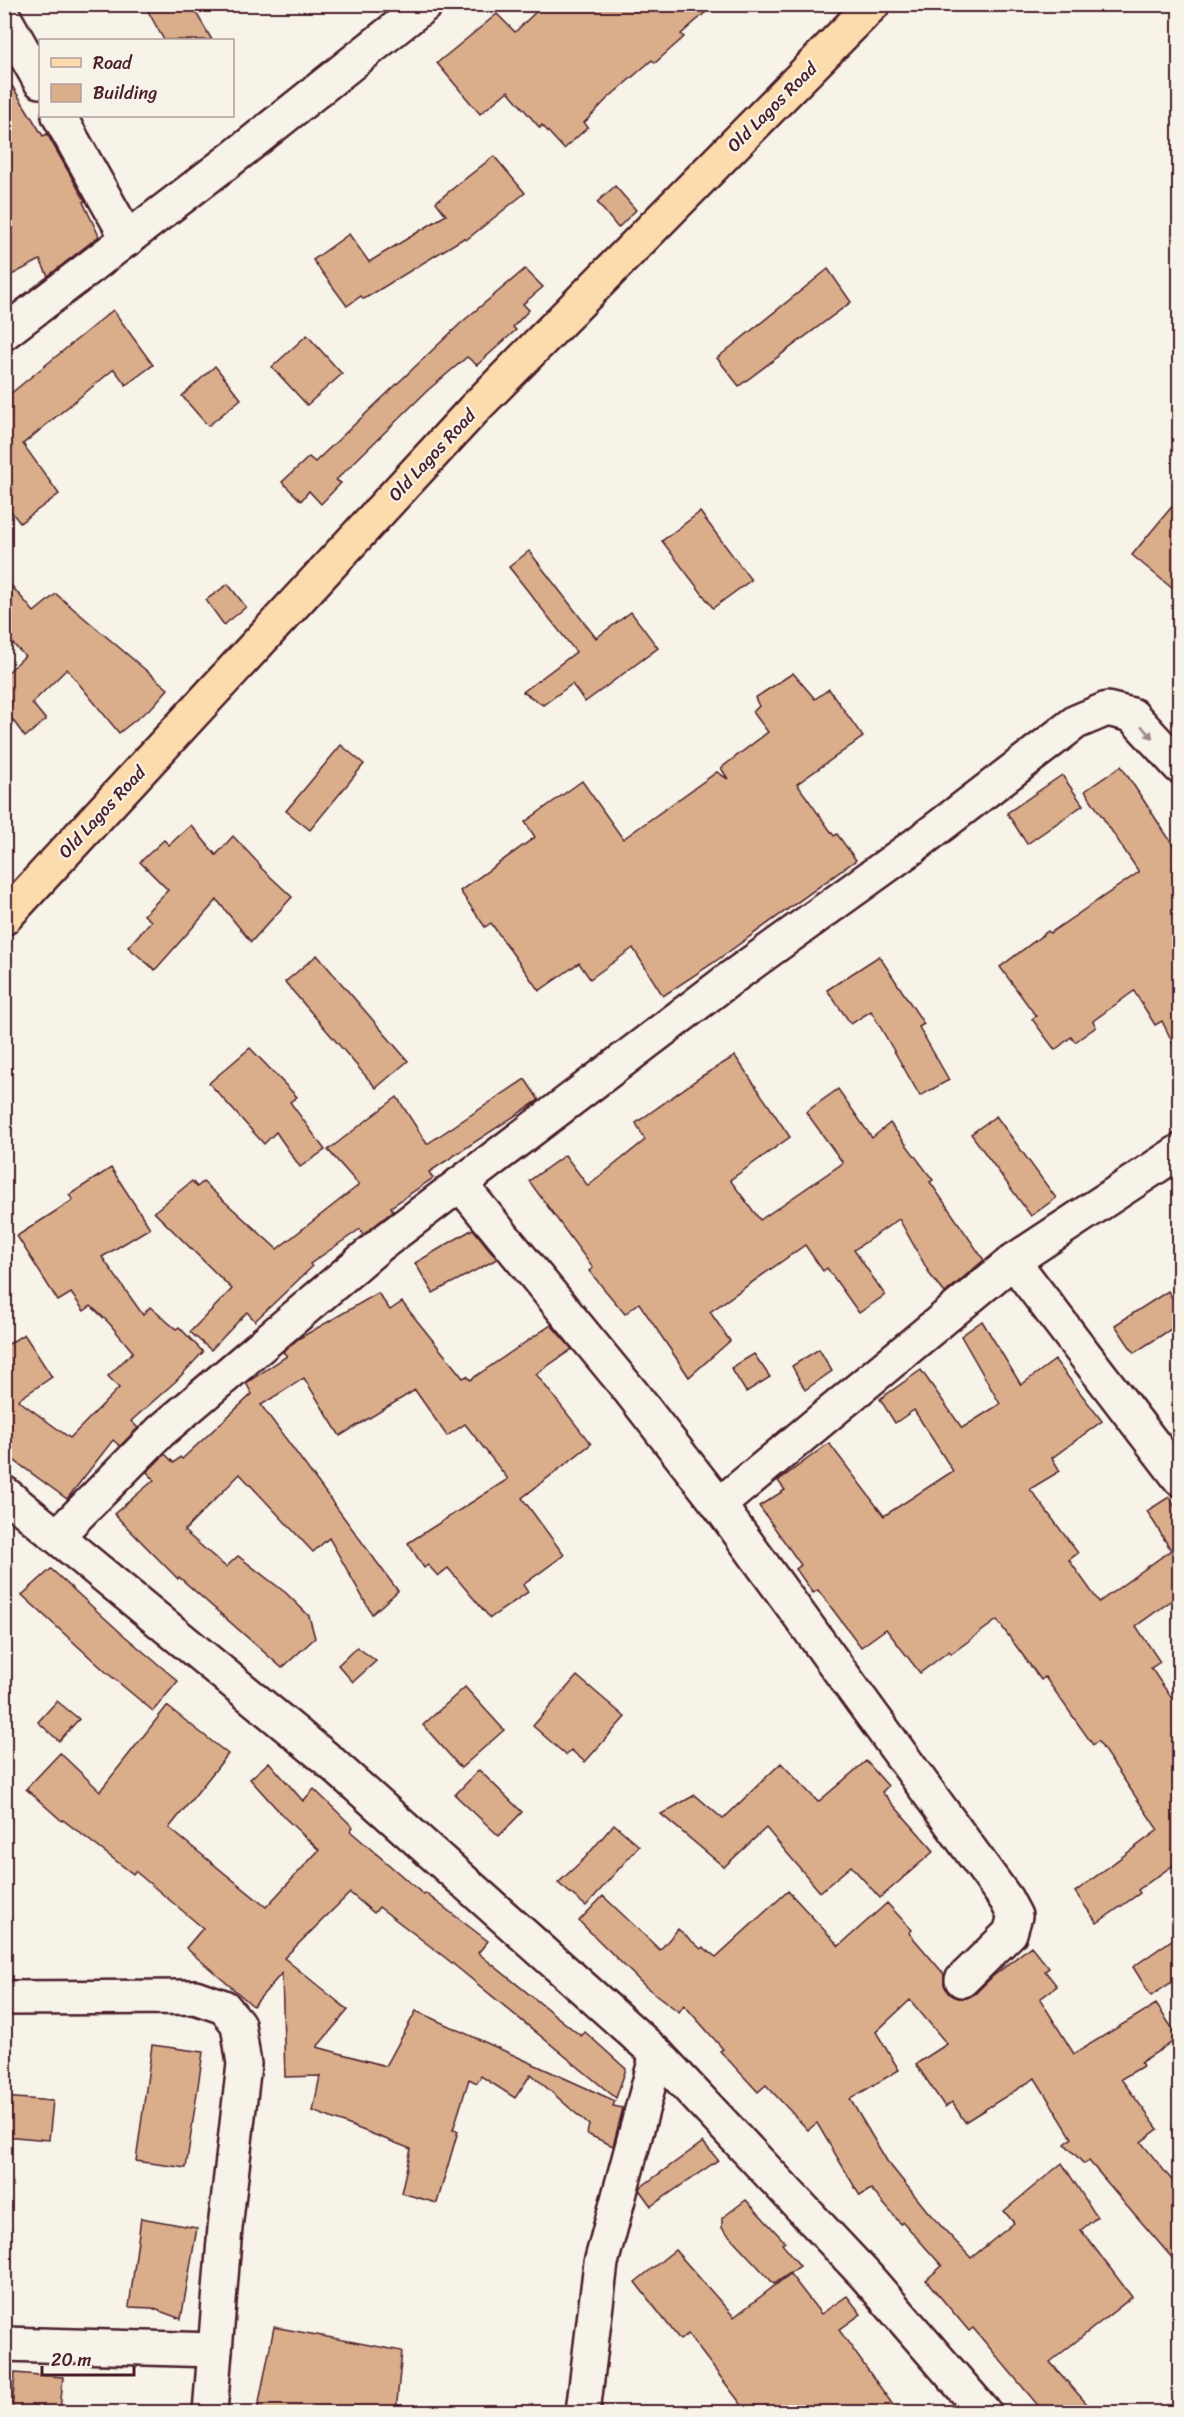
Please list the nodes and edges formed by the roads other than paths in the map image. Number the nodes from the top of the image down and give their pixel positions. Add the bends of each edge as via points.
1 (426, 4) edge
2 (873, 4) edge
3 (4, 17) edge
4 (39, 79) edge
5 (60, 117) edge
6 (128, 238) junction
7 (4, 333) edge
8 (1179, 767) edge
9 (4, 918) edge
10 (1179, 1151) edge
11 (460, 1184) junction
12 (1013, 1261) junction
13 (1179, 1479) edge
14 (4, 1493) edge
15 (719, 1505) junction
16 (57, 1536) junction
17 (962, 1980) dead end
18 (4, 1998) edge
19 (657, 2054) junction
20 (4, 2344) edge
21 (215, 2350) junction
22 (210, 2412) edge
23 (583, 2412) edge
24 (984, 2412) edge

1 - 6 street
2 - 9 main road, Old Lagos Road via 476,407
3 - 4 street
5 - 6 street
6 - 7 street
11 -> 8 street via 1076,722 1107,709 1132,715
10 - 12 street
11 - 15 street
11 - 16 street via 381,1244 161,1431
12 - 13 street
12 - 15 street
14 - 16 street
15 - 17 street via 1015,1916 1010,1933
16 - 19 street via 327,1760
18 - 21 street via 195,1997 224,2007 238,2024 244,2064
19 - 23 street via 601,2263
19 - 24 street via 866,2276
20 - 21 street
21 - 22 street

